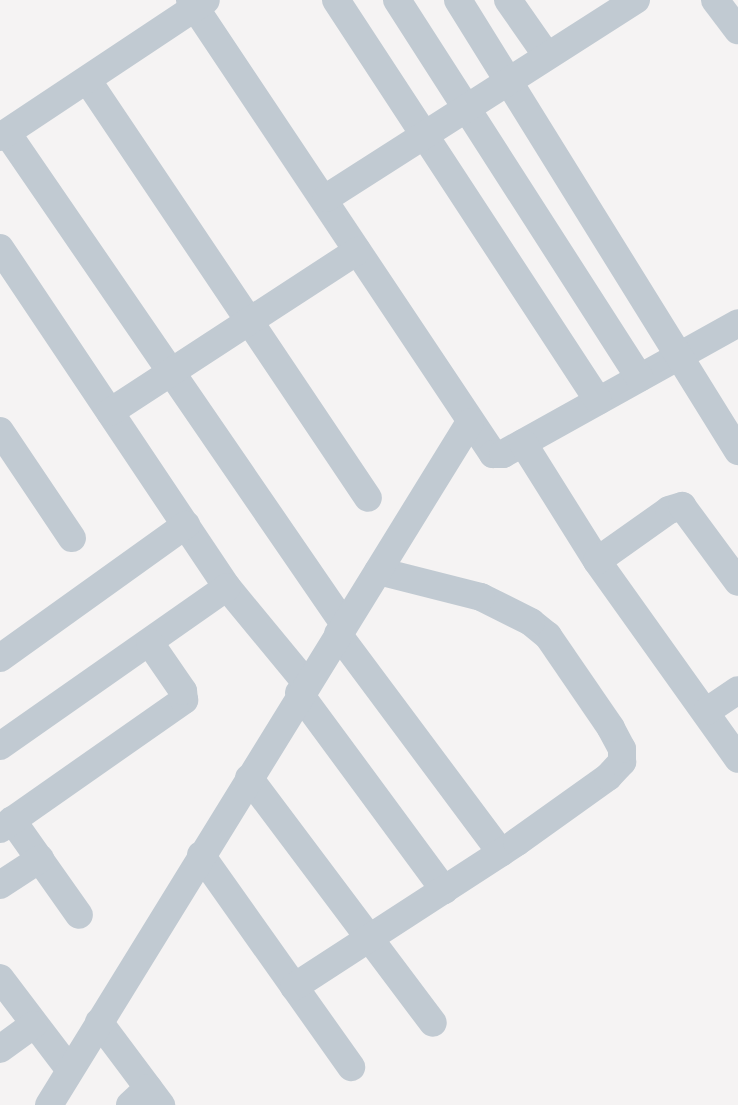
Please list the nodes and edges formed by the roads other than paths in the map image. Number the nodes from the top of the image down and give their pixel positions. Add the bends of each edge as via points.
1 (336, 0) edge
2 (397, 0) edge
3 (458, 0) edge
4 (508, 0) edge
5 (636, 0) edge
6 (715, 0) edge
7 (197, 2) edge
8 (738, 30) edge
9 (547, 56) junction
10 (88, 80) junction
11 (510, 80) junction
12 (470, 107) junction
13 (3, 135) edge
14 (428, 136) junction
15 (326, 198) junction
16 (0, 248) edge
17 (358, 251) junction
18 (250, 321) junction
19 (738, 323) edge
20 (678, 354) junction
21 (169, 373) junction
22 (640, 378) junction
23 (598, 401) junction
24 (110, 412) junction
25 (470, 422) junction
26 (0, 431) edge
27 (523, 443) junction
28 (738, 451) edge
29 (368, 498) dead end
30 (186, 525) junction
31 (72, 538) dead end
32 (597, 561) junction
33 (378, 571) junction
34 (738, 582) edge
35 (227, 587) junction
36 (341, 629) junction
37 (150, 643) junction
38 (0, 658) edge
39 (302, 688) junction
40 (738, 690) edge
41 (706, 711) junction
42 (0, 746) edge
43 (738, 759) edge
44 (249, 778) junction
45 (6, 824) edge
46 (501, 853) junction
47 (202, 855) junction
48 (40, 859) junction
49 (0, 885) edge
50 (444, 890) junction
51 (79, 915) dead end
52 (370, 938) junction
53 (0, 978) edge
54 (294, 987) junction
55 (99, 1022) junction
56 (433, 1023) dead end
57 (33, 1025) junction
58 (0, 1048) edge
59 (351, 1067) dead end
60 (69, 1069) junction
61 (146, 1099) edge
62 (49, 1105) edge

1 - 14 street
2 - 12 street
3 - 11 street
4 - 9 street
5 - 9 street
6 - 8 street
7 - 10 street
7 - 15 street
9 - 11 street
10 - 13 street
10 - 18 street
11 - 12 street
11 - 20 street
12 - 14 street
12 - 22 street
13 - 21 street
14 - 15 street
14 - 23 street
15 - 17 street
16 - 24 street
17 - 18 street
17 - 25 street
18 - 21 street
18 - 29 street
19 - 20 street
20 - 22 street
20 - 28 street
21 - 24 street
21 - 36 street
22 - 23 street
23 - 27 street
24 - 30 street
25 - 27 street via 493,454 503,454
25 - 33 street
26 - 31 street
27 - 32 street
30 - 35 street
30 - 38 street
32 - 34 street via 669,510 682,506
32 - 41 street
33 - 36 street
33 - 46 street via 481,597 531,622 548,636 622,749 617,770
35 - 37 street
35 - 39 street
36 - 39 street
36 - 46 street
37 - 42 street
37 - 45 street via 184,691 184,700
39 - 44 street
39 - 50 street
40 - 41 street
41 - 43 street
44 - 47 street
44 - 52 street
45 - 48 street
46 - 50 street
47 - 54 street
47 - 55 street
48 - 49 street
48 - 51 street
50 - 52 street
52 - 54 street
52 - 56 street
53 - 57 street
54 - 59 street
55 - 60 street
55 - 61 street
57 - 58 street
57 - 60 street
60 - 62 street

